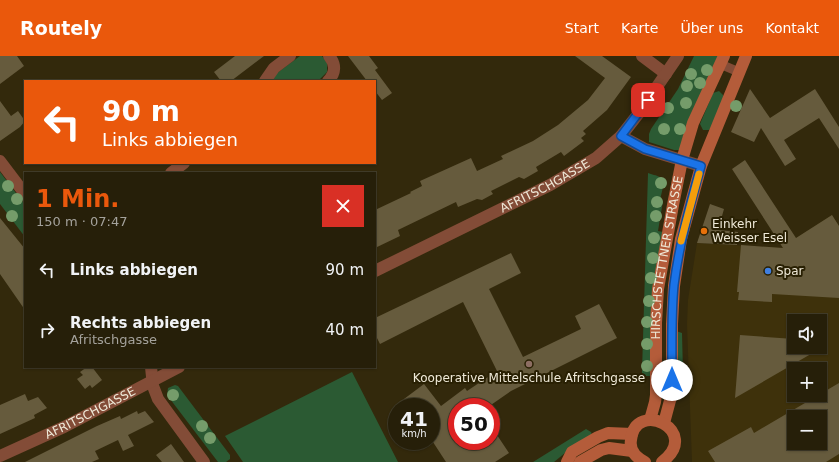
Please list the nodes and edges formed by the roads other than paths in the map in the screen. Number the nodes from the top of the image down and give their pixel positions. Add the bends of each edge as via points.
1 (290, 56) edge
2 (329, 56) edge
3 (642, 56) edge
4 (678, 56) edge
5 (746, 56) edge
6 (722, 60) edge
7 (739, 72) junction
8 (666, 74) junction
9 (266, 80) edge
10 (329, 80) edge
11 (621, 136) junction
12 (682, 160) junction
13 (0, 161) edge
14 (183, 164) edge
15 (701, 166) junction
16 (172, 172) edge
17 (24, 193) edge
18 (376, 271) edge
19 (657, 312) junction
20 (673, 313) junction
21 (150, 368) edge
22 (177, 368) edge
23 (153, 380) junction
24 (650, 420) junction
25 (664, 422) junction
26 (632, 434) junction
27 (632, 451) junction
28 (0, 456) edge
29 (204, 462) edge
30 (567, 462) edge
31 (580, 462) edge
32 (645, 462) edge
33 (662, 462) edge

1 - 9 street via 274,68
2 - 10 street via 335,66 334,74
3 - 8 street
4 - 8 street, AFRITSCHGASSE
5 - 7 main road, HIRSCHSTETTNER STRASSE
6 - 7 lane
6 - 12 main road, HIRSCHSTETTNER STRASSE via 693,123
7 - 15 main road, HIRSCHSTETTNER STRASSE
8 - 11 street, AFRITSCHGASSE
11 - 12 street via 645,149
11 - 18 street, AFRITSCHGASSE via 596,158 550,185
12 - 15 street
12 - 19 main road, HIRSCHSTETTNER STRASSE via 658,288
13 - 17 street
14 - 16 street
15 - 20 main road, HIRSCHSTETTNER STRASSE via 681,239
19 - 20 lane
19 - 24 main road, HIRSCHSTETTNER STRASSE via 656,395
20 - 25 main road, HIRSCHSTETTNER STRASSE via 672,393
21 - 23 street
22 - 23 street, AFRITSCHGASSE
23 - 28 street, AFRITSCHGASSE via 64,427
23 - 29 street via 154,393
24 - 25 main road
24 - 26 main road via 641,423
25 - 33 main road via 671,429 675,444 670,456
26 - 27 main road
26 - 30 main road via 608,433 598,437 572,452
27 - 31 main road via 609,448
27 - 32 main road

